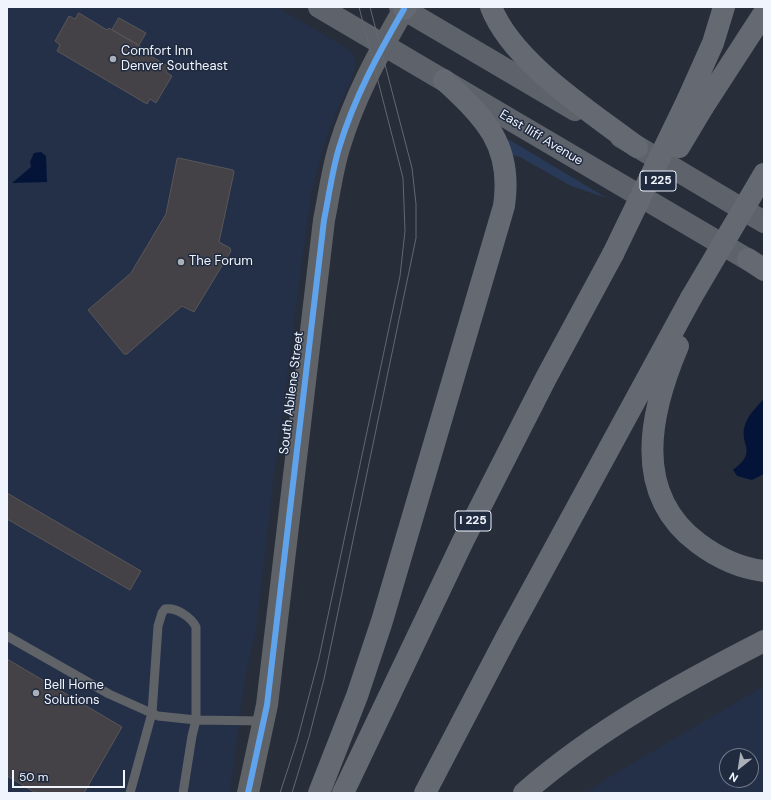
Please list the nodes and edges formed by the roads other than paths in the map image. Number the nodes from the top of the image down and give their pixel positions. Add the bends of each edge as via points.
1 (319, 7) edge
2 (491, 7) edge
3 (724, 7) edge
4 (403, 8) edge
5 (764, 13) edge
6 (383, 45) junction
7 (444, 80) junction
8 (696, 103) junction
9 (637, 147) junction
10 (764, 175) edge
11 (764, 222) edge
12 (759, 266) edge
13 (695, 300) junction
14 (764, 571) edge
15 (7, 636) edge
16 (764, 641) edge
17 (152, 713) junction
18 (196, 720) junction
19 (264, 721) junction
20 (130, 793) edge
21 (183, 793) edge
22 (248, 793) edge
23 (319, 793) edge
24 (343, 793) edge
25 (425, 793) edge
26 (524, 793) edge

1 - 6 main road, East Iliff Avenue
2 - 9 highway via 510,42 533,65
3 - 8 highway
4 - 6 street, South Abilene Street
4 - 9 main road
5 - 8 highway, I 225
6 - 7 main road, East Iliff Avenue
6 - 19 street, South Abilene Street via 346,126 324,220
7 - 12 main road, East Iliff Avenue
7 - 23 highway via 493,132 506,169 507,188 504,206 382,621 352,710
8 - 24 highway, I 225, bridge via 546,378 470,527
9 - 11 main road
10 - 13 highway, bridge
13 - 14 highway via 667,372 655,415 651,454 656,483 672,517 694,540 723,560
13 - 25 highway via 507,636
15 - 17 lane via 109,694
16 - 26 highway via 662,695 624,719
17 - 18 lane
17 - 18 lane via 158,626 165,609 172,608 193,620 196,627
17 - 20 lane
18 - 19 lane
18 - 21 lane
19 - 22 street, South Abilene Street

